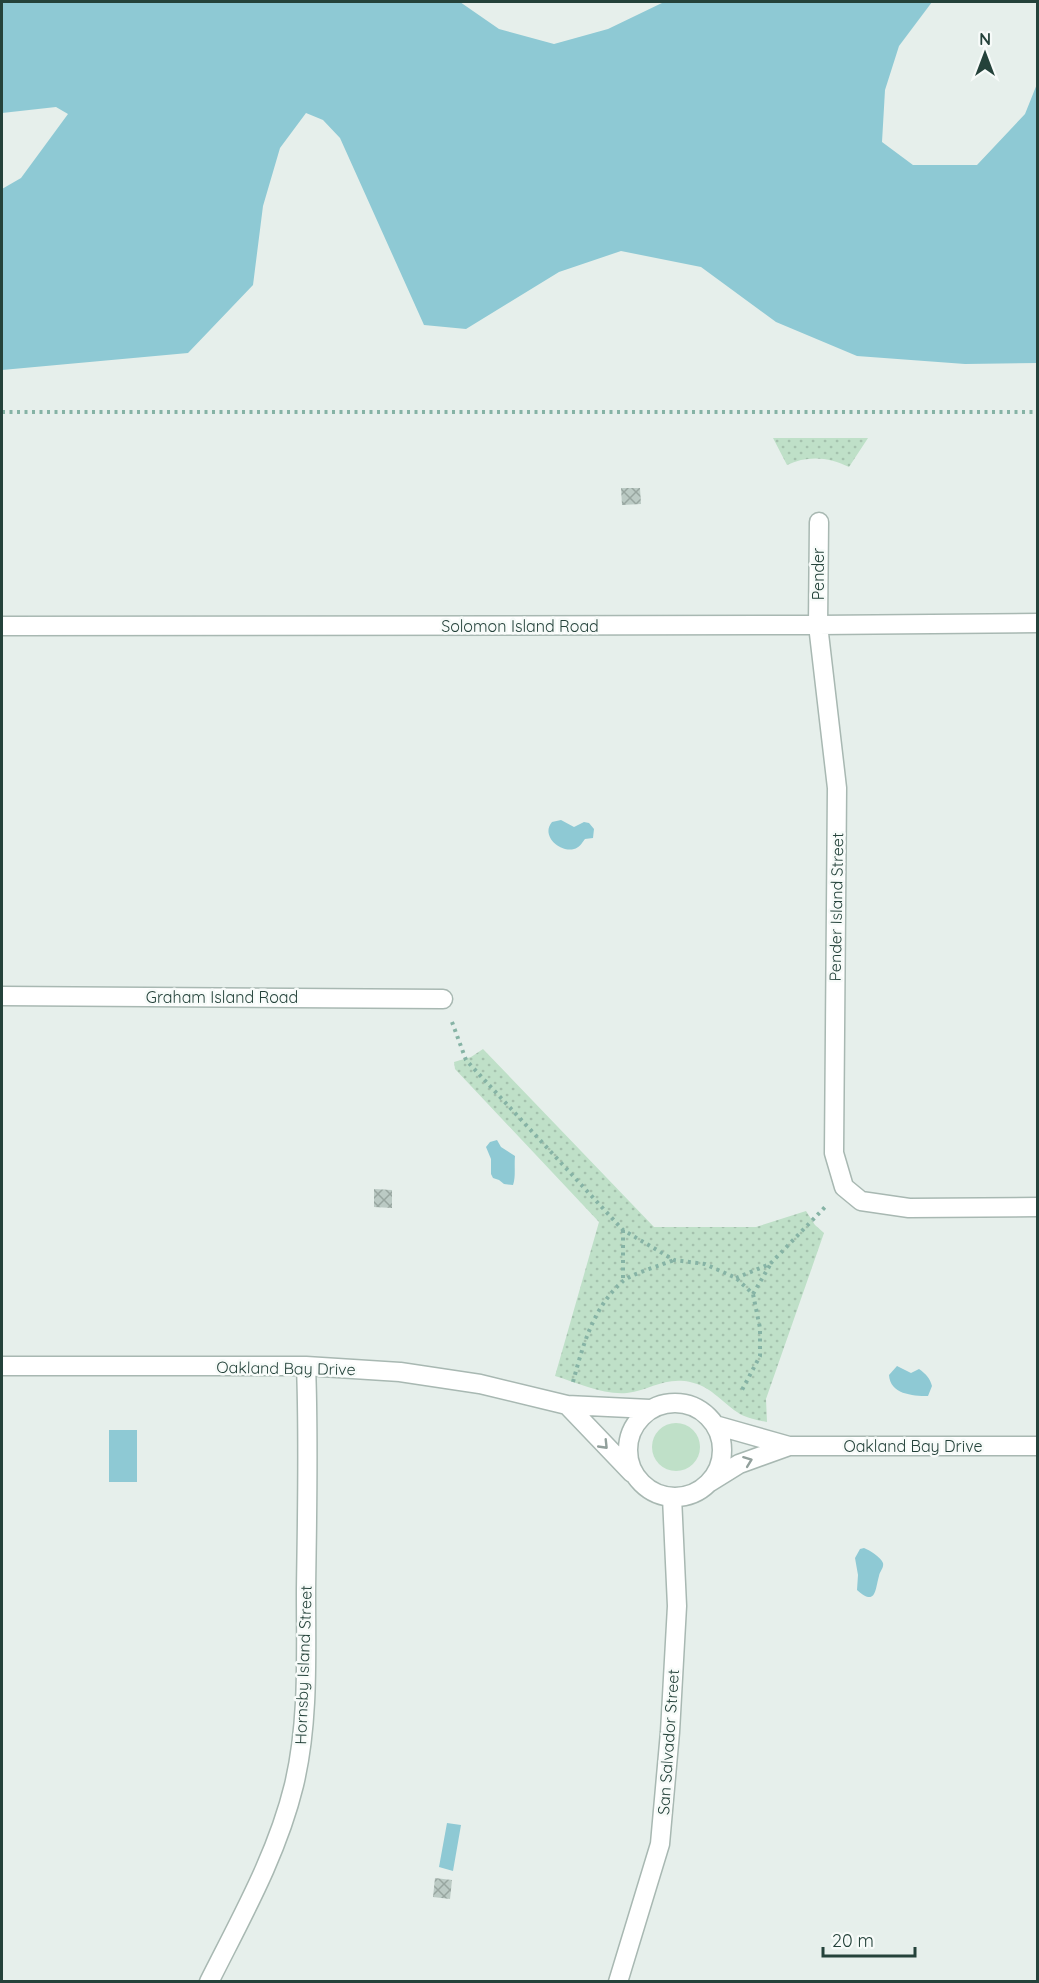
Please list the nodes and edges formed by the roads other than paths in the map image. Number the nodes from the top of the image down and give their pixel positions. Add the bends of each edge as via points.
1 (819, 522) dead end
2 (1038, 623) edge
3 (818, 625) junction
4 (2, 626) edge
5 (2, 996) edge
6 (443, 999) road end
7 (1038, 1207) edge
8 (2, 1366) edge
9 (306, 1366) junction
10 (567, 1406) junction
11 (650, 1409) junction
12 (715, 1425) junction
13 (789, 1446) junction
14 (1038, 1446) edge
15 (709, 1483) junction
16 (642, 1484) junction
17 (672, 1497) junction
18 (209, 1982) edge
19 (618, 1982) edge

1 - 3 street, Pender
2 - 3 street, Solomon Island Road
3 - 4 street, Solomon Island Road
3 - 7 street, Pender Island Street via 837,788 834,1153 844,1187 861,1201 909,1208
5 - 6 street, Graham Island Road
8 - 9 street, Oakland Bay Drive
9 - 10 street, Oakland Bay Drive via 400,1372 480,1384
9 - 18 street, Hornsby Island Street via 303,1732 294,1785 277,1843
10 - 11 street, Oakland Bay Drive
10 -> 16 street
11 - 12 street via 674,1402 691,1406
11 - 16 street via 628,1437 628,1460
12 - 13 street, Oakland Bay Drive
12 - 15 street via 722,1454
13 - 14 street, Oakland Bay Drive
15 -> 13 street, Oakland Bay Drive via 739,1464
15 - 17 street via 695,1492
16 - 17 street
17 - 19 street, San Salvador Street via 677,1606 660,1844

